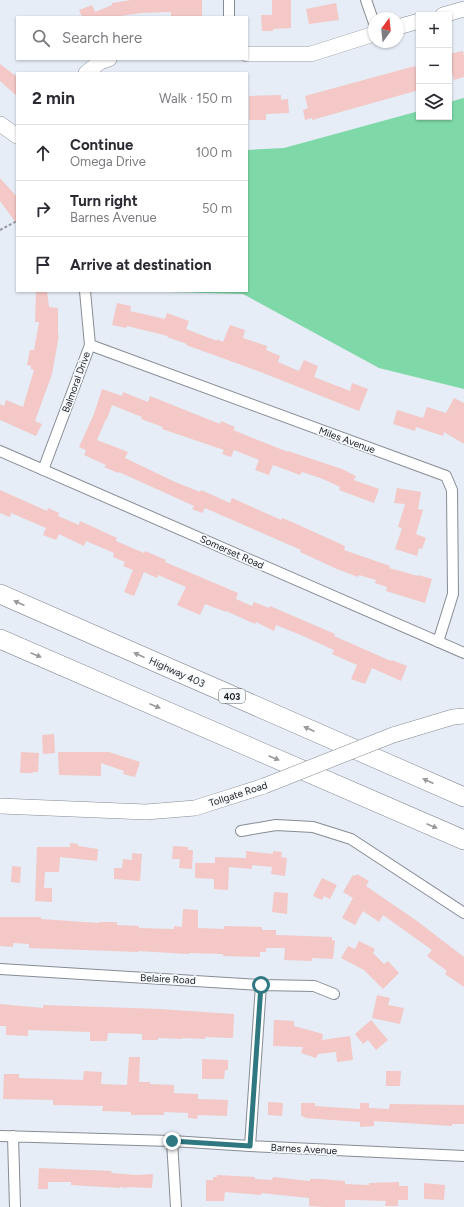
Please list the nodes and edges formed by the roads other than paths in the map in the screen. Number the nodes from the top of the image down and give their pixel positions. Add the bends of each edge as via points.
1 (229, 0) edge
2 (366, 0) edge
3 (464, 9) edge
4 (370, 12) edge
5 (452, 12) edge
6 (229, 16) edge
7 (416, 23) edge
8 (404, 26) edge
9 (368, 36) edge
10 (248, 54) edge
11 (106, 60) edge
12 (87, 72) edge
13 (0, 124) edge
14 (16, 135) edge
15 (85, 292) edge
16 (90, 345) junction
17 (0, 451) edge
18 (43, 470) junction
19 (0, 594) edge
20 (0, 639) edge
21 (438, 642) junction
22 (464, 652) edge
23 (464, 716) edge
24 (464, 797) edge
25 (0, 806) edge
26 (241, 831) dead end
27 (464, 840) edge
28 (464, 913) edge
29 (0, 969) edge
30 (261, 985) junction
31 (334, 994) dead end
32 (0, 1136) edge
33 (13, 1136) junction
34 (172, 1141) junction
35 (250, 1146) junction
36 (464, 1156) edge
37 (15, 1207) edge
38 (176, 1207) edge

1 - 6 street
2 - 4 street
3 - 5 main road
7 - 8 main road
9 - 10 main road via 311,54
11 - 12 main road
13 - 14 main road
15 - 16 street, Balmoral Drive
16 - 18 street, Balmoral Drive
16 - 21 street, Miles Avenue via 446,476 452,490 452,594
17 - 18 street, Somerset Road
18 - 21 street, Somerset Road
24 -> 19 highway, Highway 403 / 403
20 -> 27 highway
21 - 22 street, Somerset Road
23 - 25 main road, Tollgate Road, bridge via 392,735 264,786 195,808 146,812
26 - 28 street via 276,825 313,827 351,839
29 - 30 street, Belaire Road
30 - 31 street, Belaire Road via 314,986
30 - 35 street
32 - 33 street, Barnes Avenue
33 - 34 street, Barnes Avenue
33 - 37 street
34 - 35 street, Barnes Avenue
34 - 38 street
35 - 36 street, Barnes Avenue

